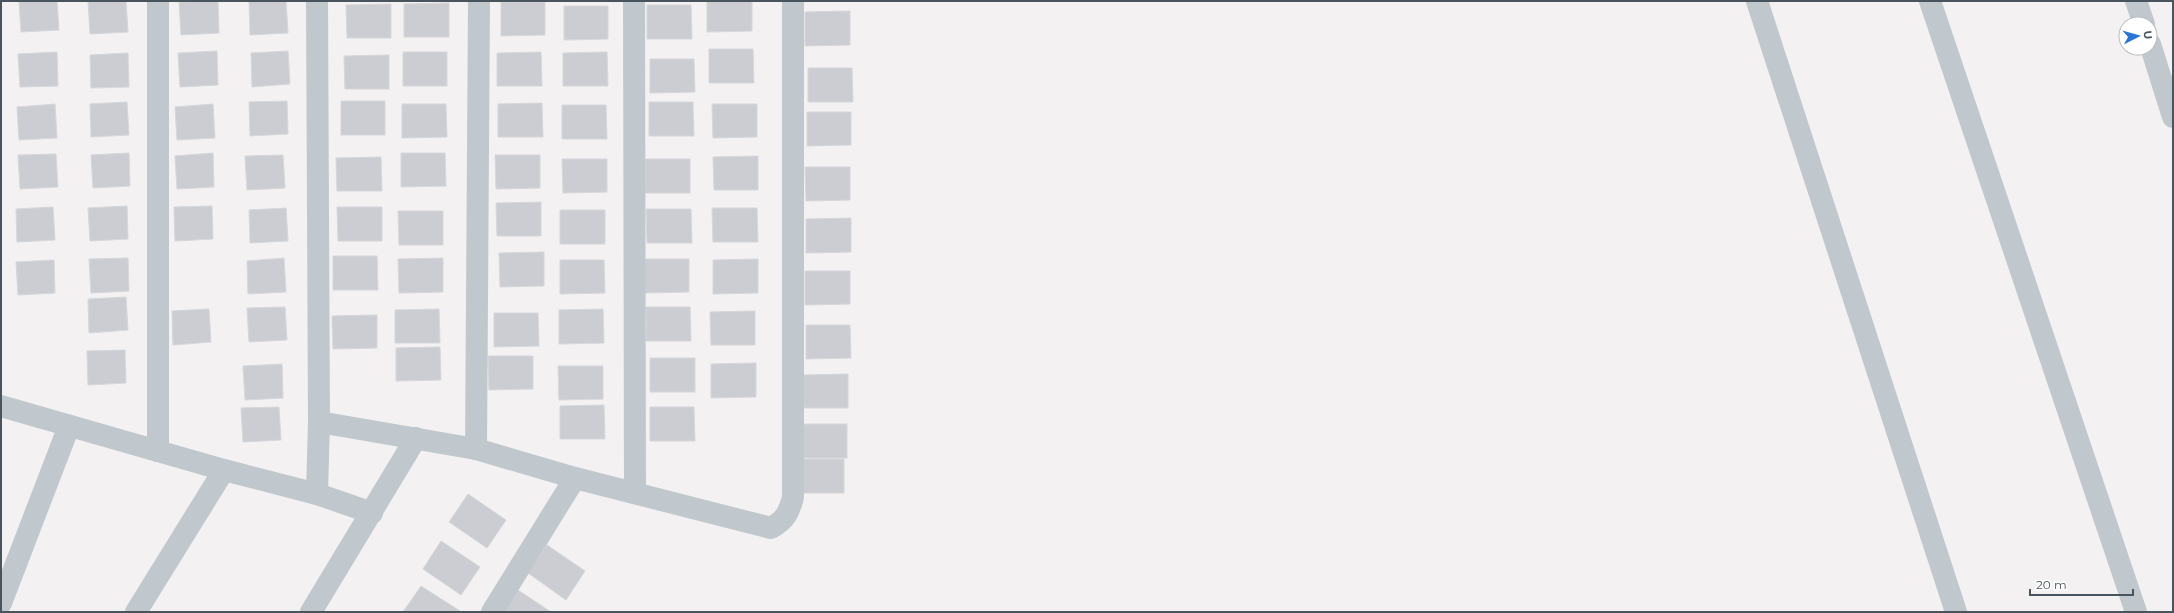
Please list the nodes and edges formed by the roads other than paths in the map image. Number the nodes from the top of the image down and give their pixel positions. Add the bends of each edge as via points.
1 (158, 1) edge
2 (317, 1) edge
3 (479, 1) edge
4 (634, 1) edge
5 (793, 1) edge
6 (1757, 1) edge
7 (1930, 1) edge
8 (2136, 1) edge
9 (2141, 16) edge
10 (2154, 56) edge
11 (2173, 117) edge
12 (1, 406) edge
13 (319, 422) junction
14 (69, 426) junction
15 (416, 438) junction
16 (476, 449) junction
17 (158, 451) junction
18 (224, 470) junction
19 (575, 478) junction
20 (636, 493) junction
21 (317, 494) junction
22 (372, 513) junction
23 (1, 603) edge
24 (136, 612) edge
25 (311, 612) edge
26 (492, 612) edge
27 (1956, 612) edge
28 (2136, 612) edge

1 - 17 street
2 - 13 street
3 - 16 street
4 - 20 street
5 - 20 street via 790,508 782,522 771,528
6 - 27 street
7 - 28 street
8 - 9 street
10 - 11 street
12 - 14 street
13 - 15 street
13 - 21 street
14 - 17 street
14 - 23 street
15 - 16 street
15 - 22 street
16 - 19 street
17 - 18 street
18 - 21 street
18 - 24 street
19 - 20 street
19 - 26 street
21 - 22 street
22 - 25 street

